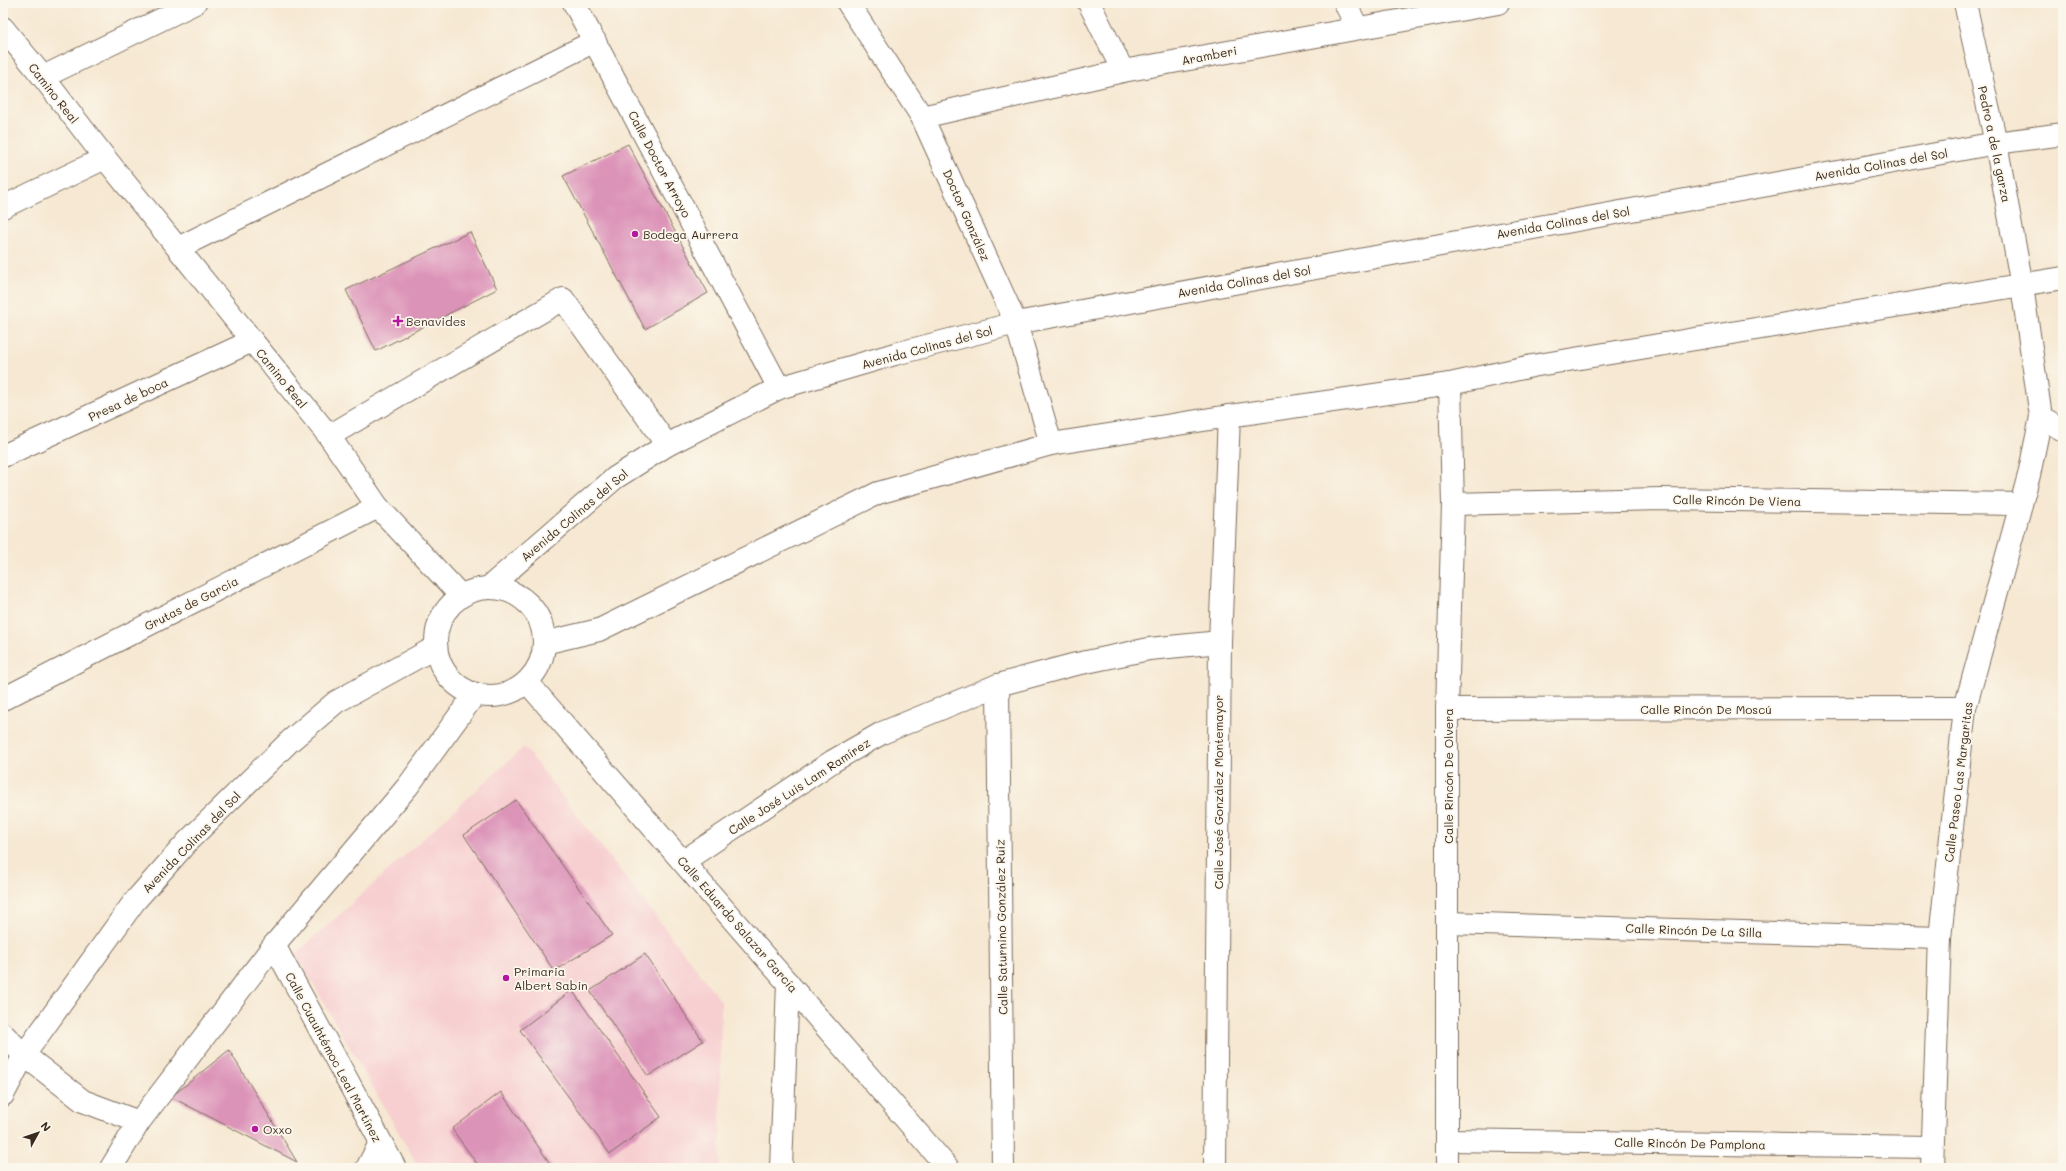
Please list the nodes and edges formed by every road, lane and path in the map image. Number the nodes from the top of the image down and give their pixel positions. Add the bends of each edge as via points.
1 (195, 3) edge
2 (574, 3) edge
3 (848, 3) edge
4 (1089, 3) edge
5 (1345, 3) edge
6 (1498, 3) edge
7 (1965, 3) edge
8 (1357, 27) junction
9 (3, 28) edge
10 (595, 41) junction
11 (1123, 71) junction
12 (43, 77) junction
13 (922, 117) junction
14 (2063, 134) edge
15 (1996, 143) junction
16 (105, 158) junction
17 (3, 207) edge
18 (178, 248) junction
19 (2063, 278) edge
20 (2022, 286) junction
21 (1016, 323) junction
22 (252, 341) junction
23 (1450, 384) junction
24 (779, 388) junction
25 (1229, 416) junction
26 (2041, 417) junction
27 (2063, 430) edge
28 (329, 436) junction
29 (667, 444) junction
30 (1051, 444) junction
31 (3, 456) edge
32 (1453, 504) junction
33 (2021, 504) junction
34 (378, 507) junction
35 (488, 588) junction
36 (461, 596) junction
37 (1220, 642) junction
38 (544, 643) junction
39 (436, 647) junction
40 (527, 682) junction
41 (998, 685) junction
42 (475, 694) junction
43 (3, 699) edge
44 (1965, 708) junction
45 (1447, 709) junction
46 (684, 861) junction
47 (1448, 923) junction
48 (1940, 938) junction
49 (274, 945) junction
50 (788, 983) junction
51 (3, 1034) edge
52 (24, 1055) junction
53 (3, 1095) edge
54 (139, 1122) junction
55 (1448, 1140) junction
56 (380, 1143) junction
57 (1932, 1157) edge
58 (111, 1168) edge
59 (367, 1168) edge
60 (395, 1168) edge
61 (781, 1168) edge
62 (948, 1168) edge
63 (1003, 1168) edge
64 (1215, 1168) edge
65 (1447, 1168) edge

1 - 12 street
2 - 10 street, Calle Doctor Arroyo
3 - 13 street, Doctor González
4 - 11 street
5 - 8 street
6 - 8 street, Aramberi
7 - 15 street, Pedro a de la garza
8 - 11 street, Aramberi
9 - 12 street, Camino Real
10 - 18 street
10 - 24 street, Calle Doctor Arroyo
11 - 13 street, Aramberi
12 - 16 street, Camino Real
13 - 21 street, Doctor González
14 - 15 street, Avenida Colinas del Sol
15 - 20 street, Pedro a de la garza
15 - 21 street, Avenida Colinas del Sol
16 - 17 street
16 - 18 street, Camino Real
18 - 22 street, Camino Real
19 - 20 street
20 - 23 street via 1532,366
20 - 26 street, Calle Paseo Las Margaritas
21 - 24 street, Avenida Colinas del Sol via 895,354
21 - 30 street, Doctor González
22 - 28 street, Camino Real
22 - 31 street, Presa de boca
23 - 25 street
23 - 32 street, Calle Rincón De Olvera
24 - 29 street, Avenida Colinas del Sol
25 - 30 street
25 - 37 street, Calle José González Montemayor
26 - 27 street
26 - 33 street, Calle Paseo Las Margaritas
28 - 29 street via 563,299
28 - 34 street, Camino Real
29 - 35 street, Avenida Colinas del Sol via 615,478
30 - 38 street via 878,493 599,630
32 - 33 street, Calle Rincón De Viena via 1660,499
32 - 45 street, Calle Rincón De Olvera
33 - 44 street, Calle Paseo Las Margaritas
34 - 36 street, Camino Real
34 - 43 street, Grutas de García
35 - 36 street via 474,590
35 - 38 street via 506,591 521,598 533,610 541,626
36 - 39 street via 449,606 440,621
37 - 41 street, Calle José Luis Lam Ramírez via 1149,649 1072,665
37 - 64 street, Calle José González Montemayor
38 - 40 street via 542,657
39 - 42 street via 441,666 450,679 461,688
39 - 52 street, Avenida Colinas del Sol via 336,702 278,752 188,841 134,902
40 - 42 street via 502,695
40 - 46 street, Calle Eduardo Salazar García
41 - 46 street, Calle José Luis Lam Ramírez via 882,733 833,761
41 - 63 street, Calle Saturnino González Ruíz
42 - 49 street via 408,786
44 - 45 street, Calle Rincón De Moscú
44 - 48 street, Calle Paseo Las Margaritas
45 - 47 street, Calle Rincón De Olvera
46 - 50 street, Calle Eduardo Salazar García
47 - 48 street, Calle Rincón De La Silla
47 - 55 street, Calle Rincón De Olvera
48 - 57 street, Calle Paseo Las Margaritas
49 - 54 street
49 - 56 street, Calle Cuauhtémoc Leal Martínez
50 - 61 street
50 - 62 street, Calle Eduardo Salazar García
51 - 52 street
52 - 53 street, Avenida Colinas del Sol
52 - 54 street via 83,1101
54 - 58 street
55 - 57 street, Calle Rincón De Pamplona
55 - 65 street, Calle Rincón De Olvera
56 - 59 street
56 - 60 street, Calle Cuauhtémoc Leal Martínez

